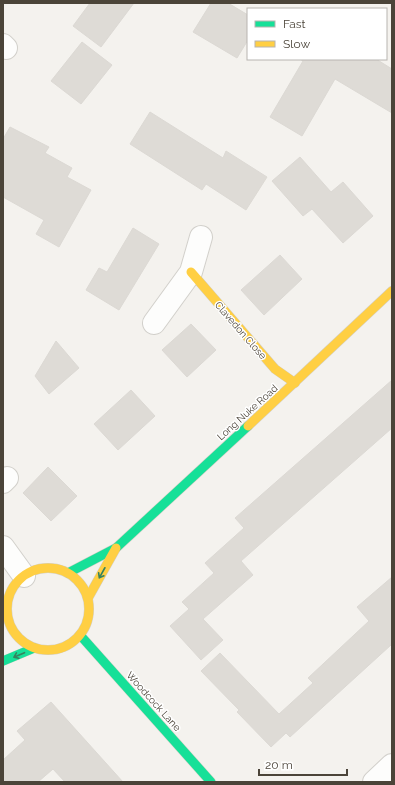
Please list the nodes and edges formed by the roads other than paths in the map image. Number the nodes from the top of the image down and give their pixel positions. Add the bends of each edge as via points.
1 (201, 237) dead end
2 (190, 272) junction
3 (392, 291) edge
4 (154, 323) dead end
5 (295, 384) junction
6 (3, 547) edge
7 (116, 548) junction
8 (68, 573) junction
9 (24, 576) junction
10 (88, 598) junction
11 (80, 635) junction
12 (34, 648) junction
13 (3, 662) edge
14 (392, 764) edge
15 (211, 782) edge
16 (374, 782) edge

1 - 2 street
2 - 4 street
2 - 5 street, Clavedon Close via 275,370
3 - 5 street, Long Nuke Road
5 - 7 street, Long Nuke Road
6 - 9 street
7 - 8 street, Long Nuke Road
7 -> 10 street, Long Nuke Road
8 - 9 street via 56,568 42,568
8 - 10 street via 84,588
9 - 12 street via 15,584 9,596 9,630
10 - 11 street, Long Nuke Road via 89,611
11 - 12 street via 71,643 59,648
11 - 15 street, Woodcock Lane
12 -> 13 street
14 - 16 street

